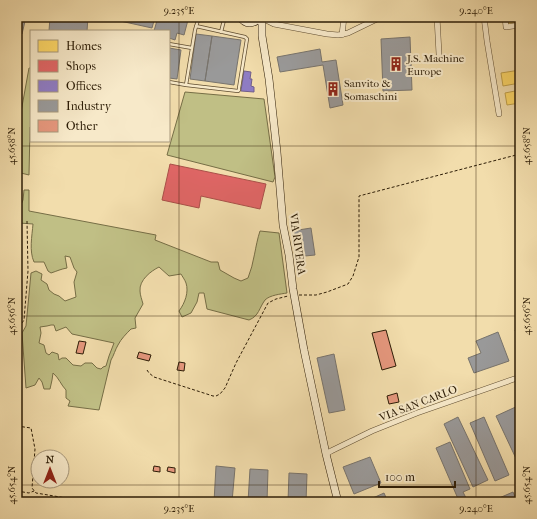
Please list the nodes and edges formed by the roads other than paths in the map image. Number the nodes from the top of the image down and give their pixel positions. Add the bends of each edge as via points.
1 (199, 17) edge
2 (223, 17) edge
3 (232, 17) edge
4 (260, 17) edge
5 (344, 17) edge
6 (381, 17) edge
7 (436, 17) edge
8 (484, 17) edge
9 (505, 17) edge
10 (241, 18) edge
11 (250, 24) junction
12 (274, 24) junction
13 (520, 24) edge
14 (196, 26) junction
15 (221, 32) junction
16 (262, 34) junction
17 (342, 35) junction
18 (170, 44) edge
19 (192, 48) junction
20 (439, 54) dead end
21 (170, 82) edge
22 (186, 85) junction
23 (499, 114) dead end
24 (520, 377) edge
25 (326, 454) junction
26 (338, 502) edge

1 - 14 lane
2 - 15 lane
3 - 10 street
4 - 11 street
4 - 12 street
4 - 16 street, VIA RIVERA
5 - 17 street
6 - 17 street
7 - 20 street
8 - 23 street
9 - 13 street via 506,26
10 - 11 street
11 - 16 street
12 - 16 street via 267,26
12 - 17 street
14 - 15 lane
14 - 19 lane
15 - 22 lane via 243,36 247,40 239,90
16 - 25 street, VIA RIVERA via 278,152 283,226 304,350
18 - 19 lane
19 - 22 lane
21 - 22 lane
24 - 25 street, VIA SAN CARLO via 417,413 372,431
25 - 26 street, VIA RIVERA

